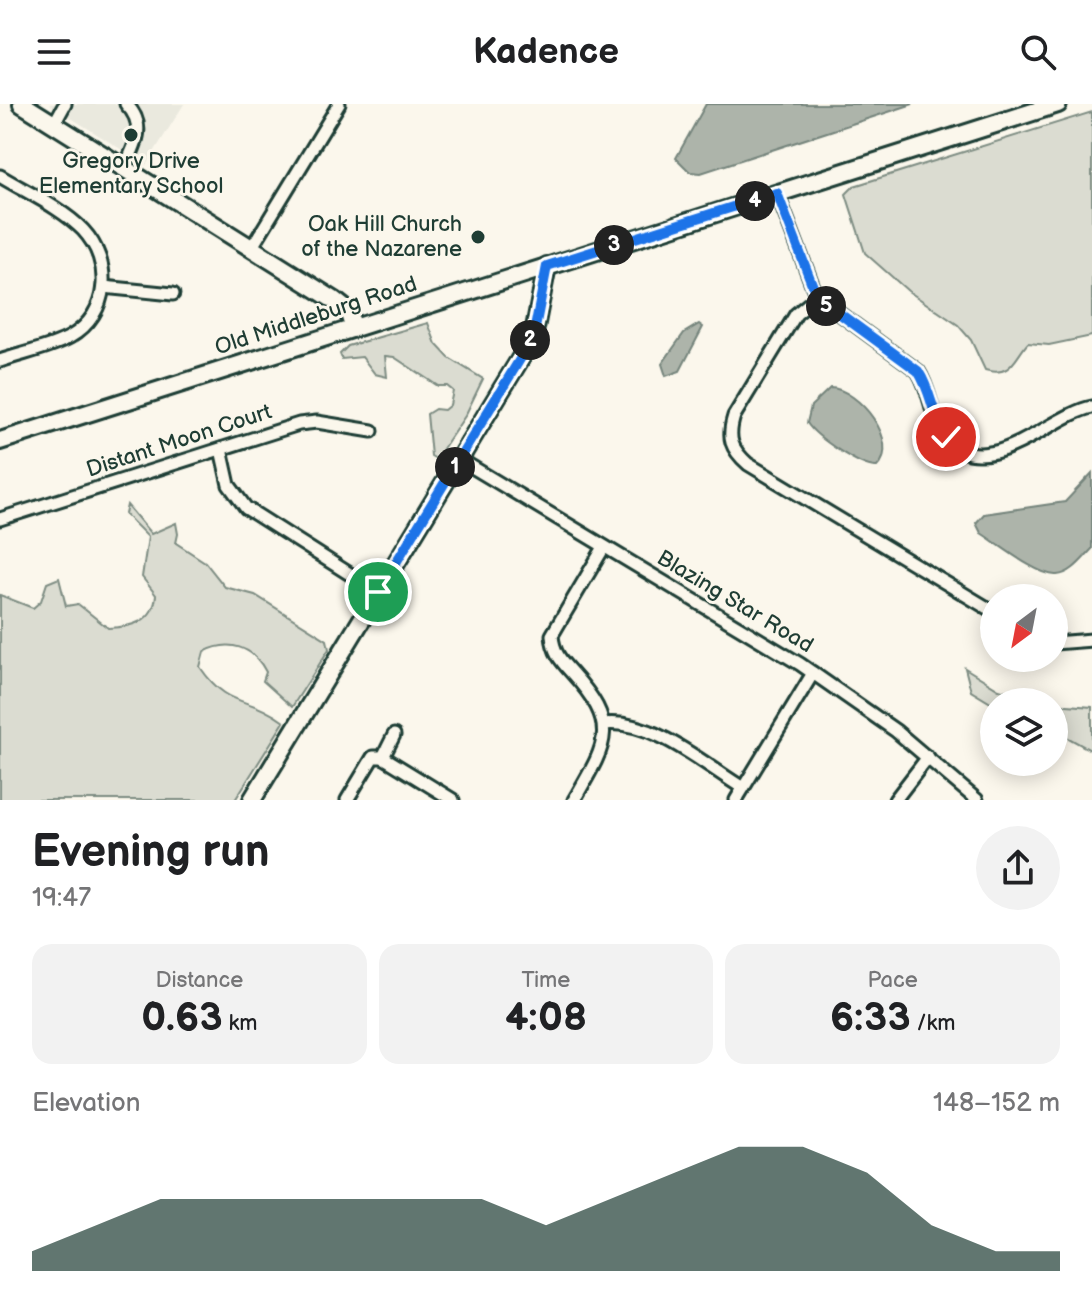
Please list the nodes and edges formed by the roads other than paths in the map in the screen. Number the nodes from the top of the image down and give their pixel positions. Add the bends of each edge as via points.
1 (22, 104) edge
2 (65, 104) edge
3 (126, 104) edge
4 (339, 104) edge
5 (1058, 104) edge
6 (54, 124) junction
7 (124, 168) junction
8 (0, 176) edge
9 (777, 193) junction
10 (252, 247) junction
11 (547, 266) junction
12 (103, 287) junction
13 (173, 294) dead end
14 (817, 297) junction
15 (353, 326) junction
16 (0, 361) edge
17 (1092, 407) edge
18 (372, 431) dead end
19 (0, 441) edge
20 (221, 449) junction
21 (459, 459) junction
22 (0, 519) edge
23 (604, 547) junction
24 (378, 592) junction
25 (980, 604) edge
26 (1092, 640) edge
27 (1068, 642) edge
28 (813, 673) junction
29 (604, 724) junction
30 (394, 735) dead end
31 (383, 757) junction
32 (928, 757) junction
33 (743, 788) junction
34 (252, 800) edge
35 (347, 800) edge
36 (453, 800) edge
37 (574, 800) edge
38 (736, 800) edge
39 (895, 800) edge
40 (977, 800) edge

1 - 6 main road
2 - 6 street
3 - 7 street via 140,133
4 - 10 street
5 - 9 main road, Old Middleburg Road
6 - 7 main road
7 - 10 main road
8 - 12 street via 83,230 100,257
9 - 11 main road, Old Middleburg Road
9 - 14 street
10 - 15 main road via 334,300 348,311
11 - 15 main road, Old Middleburg Road
11 - 21 main road via 525,351
12 - 13 street
12 - 16 street via 93,315 73,335
14 - 17 street via 918,371 929,387 939,427 960,448 1009,449
14 - 25 street via 796,314 734,416 730,443 748,464
15 - 19 main road, Old Middleburg Road
18 - 20 street, Distant Moon Court via 307,423
20 - 22 street, Distant Moon Court
20 - 24 street via 229,485 246,508
21 - 23 street, Blazing Star Road
21 - 24 main road
23 - 28 street, Blazing Star Road
23 - 29 street via 552,635 556,654 595,699
24 - 34 main road
26 - 27 street
28 - 32 street, Blazing Star Road
28 - 33 street
29 - 33 street via 648,730
29 - 37 street via 598,759
30 - 31 street
31 - 35 street via 373,757
31 - 36 street
32 - 39 street
32 - 40 street, Blazing Star Road
33 - 38 street

